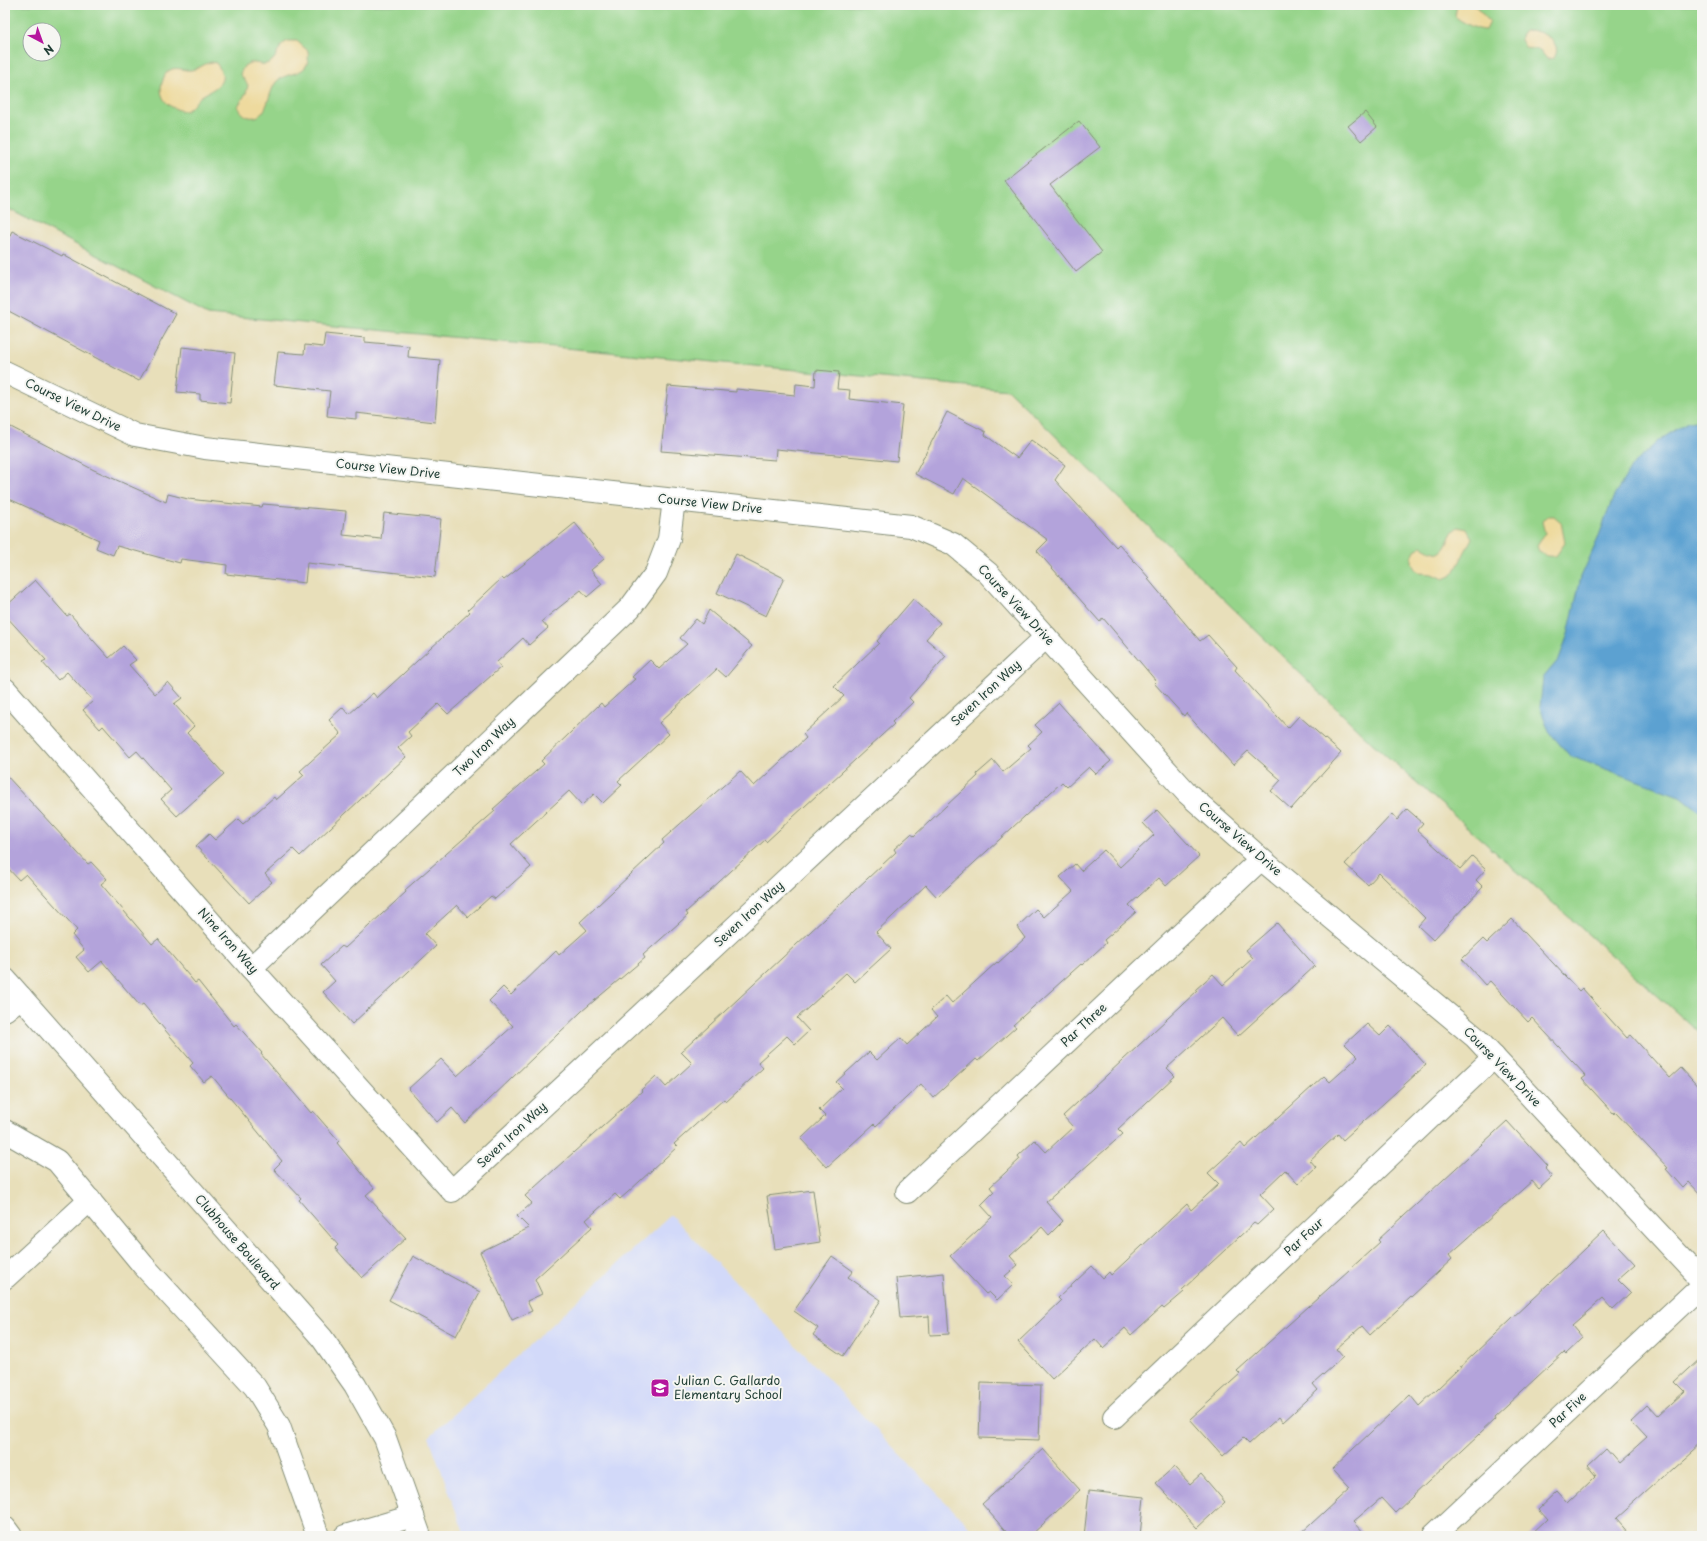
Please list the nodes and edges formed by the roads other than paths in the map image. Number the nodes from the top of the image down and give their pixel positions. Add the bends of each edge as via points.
1 (5, 372) edge
2 (674, 500) junction
3 (1046, 637) junction
4 (5, 689) edge
5 (1261, 858) junction
6 (251, 968) junction
7 (5, 979) edge
8 (13, 1004) edge
9 (1494, 1057) junction
10 (5, 1131) edge
11 (452, 1191) joint
12 (907, 1192) dead end
13 (90, 1200) junction
14 (5, 1278) edge
15 (1702, 1280) edge
16 (1702, 1285) edge
17 (1114, 1417) dead end
18 (413, 1516) junction
19 (5, 1528) edge
20 (12, 1536) edge
21 (318, 1536) edge
22 (345, 1536) edge
23 (420, 1536) edge
24 (1434, 1536) edge

1 - 2 street, Course View Drive via 135,435 205,448
2 - 3 street, Course View Drive via 911,526 953,544 988,573
2 - 6 street, Two Iron Way via 668,539 656,573 630,608
3 - 5 street, Course View Drive via 1187,793
3 - 11 street, Seven Iron Way
4 - 6 street, Nine Iron Way
5 - 9 street, Course View Drive via 1475,1037
5 - 12 street, Par Three
6 - 11 street, Nine Iron Way
7 - 8 street, Clubhouse Boulevard
8 - 18 street, Clubhouse Boulevard via 322,1338 355,1385 384,1438
9 - 15 street, Course View Drive
9 - 17 street, Par Four
10 - 13 street via 57,1161
13 - 14 street
13 - 21 street via 143,1265 255,1387 279,1426
16 - 24 street, Par Five
18 - 22 street
18 - 23 street, Clubhouse Boulevard
19 - 20 street

